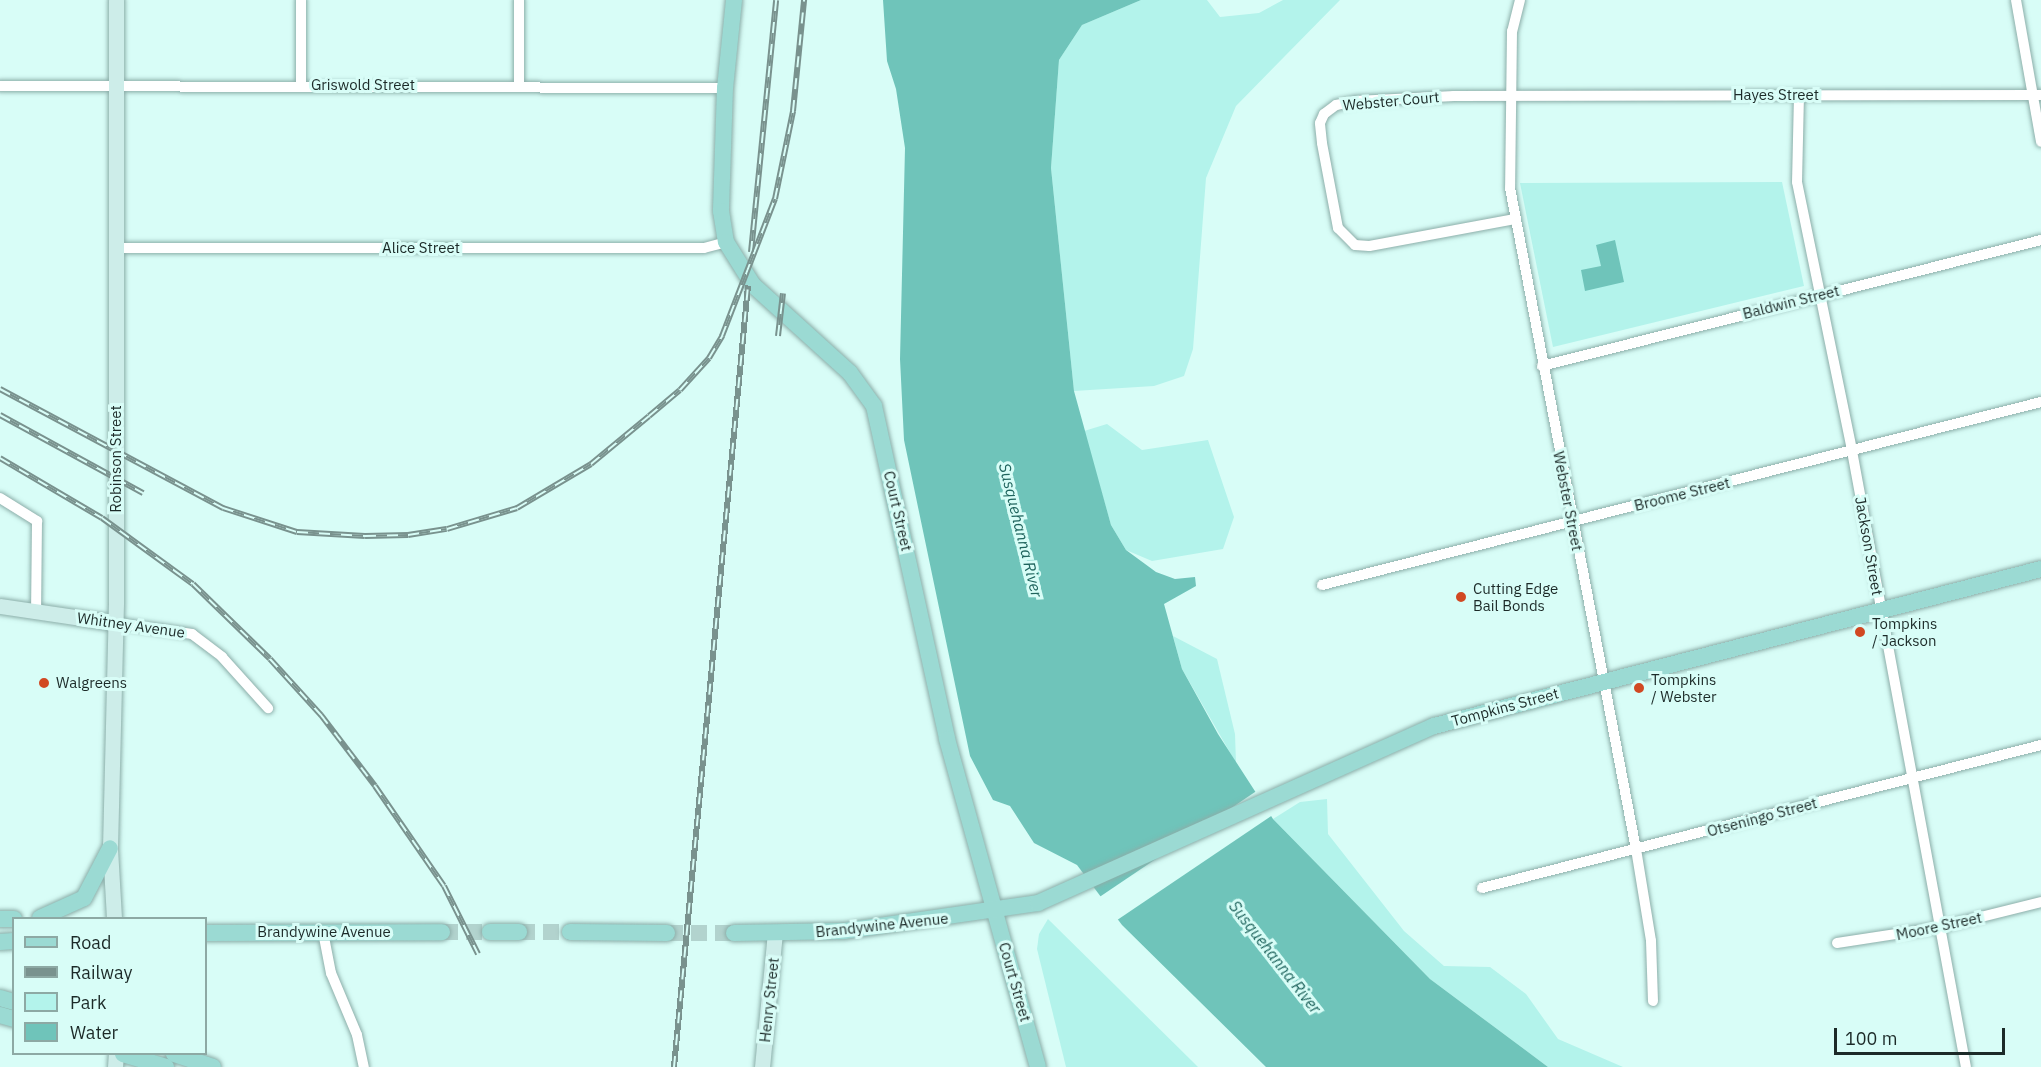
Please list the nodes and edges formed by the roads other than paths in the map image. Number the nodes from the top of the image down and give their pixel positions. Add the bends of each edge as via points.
1 (116, 0) edge
2 (301, 0) edge
3 (519, 0) edge
4 (734, 0) edge
5 (1520, 0) edge
6 (2016, 0) edge
7 (519, 84) junction
8 (116, 85) junction
9 (301, 85) junction
10 (0, 86) edge
11 (725, 88) junction
12 (1799, 95) junction
13 (2037, 95) edge
14 (1511, 96) junction
15 (2041, 142) edge
16 (1515, 219) junction
17 (2041, 240) edge
18 (726, 242) junction
19 (116, 248) junction
20 (1821, 294) junction
21 (1542, 366) junction
22 (2041, 402) edge
23 (1852, 451) junction
24 (0, 498) edge
25 (1572, 521) junction
26 (2041, 569) edge
27 (1322, 585) dead end
28 (0, 606) edge
29 (1881, 610) junction
30 (36, 611) junction
31 (115, 623) junction
32 (1603, 682) junction
33 (268, 708) dead end
34 (2041, 745) edge
35 (1912, 777) junction
36 (110, 848) junction
37 (1636, 849) junction
38 (1482, 888) dead end
39 (2041, 902) edge
40 (993, 912) junction
41 (42, 917) edge
42 (114, 917) edge
43 (1941, 927) junction
44 (323, 932) junction
45 (442, 932) tunnel mouth
46 (490, 932) tunnel mouth
47 (519, 932) tunnel mouth
48 (570, 932) tunnel mouth
49 (207, 933) edge
50 (667, 933) tunnel mouth
51 (734, 933) tunnel mouth
52 (775, 933) junction
53 (1836, 943) dead end
54 (1653, 1000) dead end
55 (130, 1055) edge
56 (180, 1055) edge
57 (159, 1064) edge
58 (213, 1067) edge
59 (364, 1067) edge
60 (762, 1067) edge
61 (1038, 1067) edge
62 (1966, 1067) edge

1 - 8 street, Robinson Street
2 - 9 street
3 - 7 street
4 - 11 main road, Court Street
5 - 14 street, Webster Street via 1512,31
6 - 13 street
7 - 9 street, Griswold Street
7 - 11 street, Griswold Street
8 - 9 street, Griswold Street
8 - 10 street, Griswold Street
8 - 19 street, Robinson Street
11 - 18 main road, Court Street via 721,211
12 - 13 street, Hayes Street
12 - 14 street, Hayes Street
12 - 20 street, Jackson Street via 1795,174
13 - 15 street
14 - 16 street, Webster Street via 1509,159
14 - 16 street, Webster Court via 1356,101 1336,105 1320,123 1338,228 1355,245 1369,246
16 - 21 street, Webster Street
17 - 20 street, Baldwin Street
18 - 19 street, Alice Street via 704,248
18 - 40 main road, Court Street via 753,285 850,372 874,406 947,739
19 - 31 street, Robinson Street
20 - 21 street, Baldwin Street
20 - 23 street, Jackson Street
21 - 25 street, Webster Street
22 - 23 street, Broome Street
23 - 25 street, Broome Street
23 - 29 street, Jackson Street
24 - 30 street via 37,521
25 - 27 street, Broome Street
25 - 32 street, Webster Street
26 - 29 main road, Tompkins Street
28 - 30 street, Whitney Avenue
29 - 32 main road, Tompkins Street
29 - 35 street, Jackson Street
30 - 31 street, Whitney Avenue
31 - 33 street, Whitney Avenue via 192,634 222,657
31 - 36 street, Robinson Street
32 - 37 street, Webster Street
32 - 40 main road, Tompkins Street via 1434,726 1060,895
34 - 35 street, Otseningo Street
35 - 37 street, Otseningo Street
35 - 43 street, Jackson Street
36 - 41 main road via 84,898
36 - 42 street, Robinson Street
37 - 38 street, Otseningo Street
37 - 54 street, Webster Street via 1651,941
39 - 43 street, Moore Street
40 - 52 main road, Brandywine Avenue via 844,932
40 - 61 main road, Court Street
43 - 53 street, Moore Street
43 - 62 street, Jackson Street
44 - 45 main road, Brandywine Avenue
44 - 49 main road, Brandywine Avenue
44 - 59 street via 331,973 357,1035
46 - 47 main road
48 - 50 main road
51 - 52 main road, Brandywine Avenue
52 - 60 street, Henry Street
55 - 57 main road
56 - 58 main road

